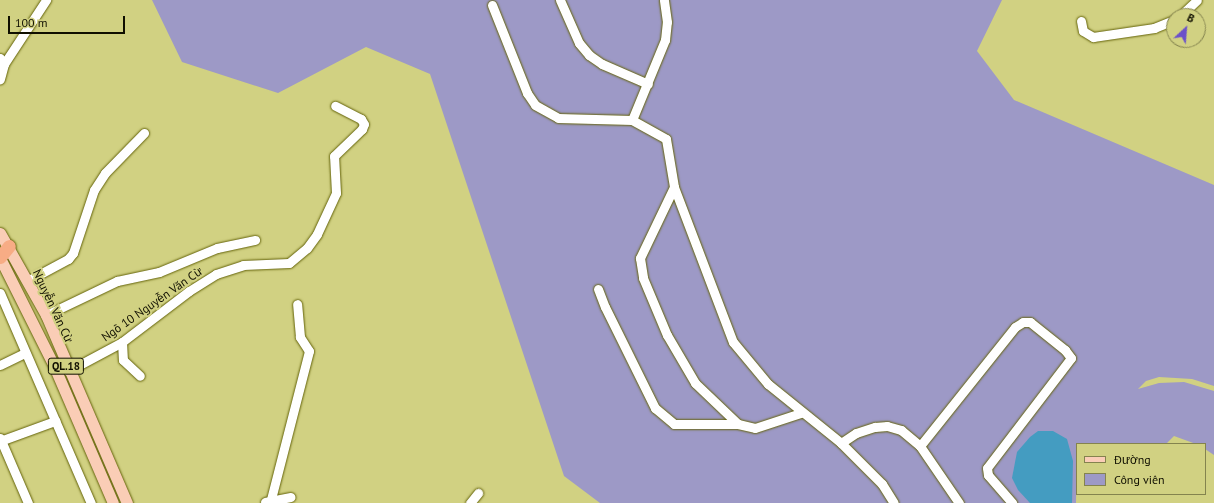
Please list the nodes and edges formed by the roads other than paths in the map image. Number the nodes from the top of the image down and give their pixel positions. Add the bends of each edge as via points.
1 (46, 0) edge
2 (560, 0) edge
3 (664, 0) edge
4 (1197, 0) edge
5 (492, 5) dead end
6 (1188, 8) edge
7 (1081, 21) dead end
8 (1166, 23) edge
9 (2, 61) edge
10 (0, 79) edge
11 (648, 84) junction
12 (335, 106) dead end
13 (632, 120) junction
14 (144, 133) dead end
15 (674, 187) junction
16 (0, 233) edge
17 (255, 240) dead end
18 (9, 246) junction
19 (0, 257) edge
20 (27, 281) junction
21 (598, 289) dead end
22 (0, 293) edge
23 (297, 304) dead end
24 (46, 315) junction
25 (122, 342) junction
26 (25, 354) junction
27 (0, 365) edge
28 (68, 371) junction
29 (140, 376) dead end
30 (801, 413) junction
31 (55, 421) junction
32 (738, 424) junction
33 (0, 440) edge
34 (841, 443) junction
35 (920, 446) junction
36 (478, 493) dead end
37 (291, 497) dead end
38 (267, 502) edge
39 (28, 503) edge
40 (91, 503) edge
41 (113, 503) edge
42 (127, 503) edge
43 (470, 503) edge
44 (894, 503) edge
45 (959, 503) edge
46 (1012, 503) edge

1 - 9 street
2 - 11 street via 579,43 589,55 602,64
3 - 11 street via 668,22 665,40
4 - 6 street
5 - 13 street via 527,93 535,105 558,118
7 - 8 street via 1083,31 1093,37 1154,28
9 - 10 street
11 - 13 street
12 - 25 street, Ngõ 10 Nguyễn Văn Cừ via 361,119 364,124 334,156 336,193 317,234 307,248 289,263 243,265 216,274 188,291
13 - 15 street via 666,138
14 - 20 street via 98,184 73,253 68,259
15 - 30 street via 733,342 768,384
15 - 32 street via 640,258 644,278 667,335 695,384
16 - 18 main road, Nguyễn Văn Cừ / QL.18
17 - 24 street via 217,248 159,272 117,281
18 - 19 highway
18 - 20 main road, Nguyễn Văn Cừ / QL.18
19 - 41 main road, Nguyễn Văn Cừ / QL.18 via 54,366
20 - 24 main road, Nguyễn Văn Cừ / QL.18
21 - 32 street via 604,307 655,408 674,424
22 - 26 street
23 - 38 street via 300,337 309,351
24 - 28 main road, Nguyễn Văn Cừ / QL.18
25 - 28 street, Ngõ 10 Nguyễn Văn Cừ
25 - 29 street via 123,360
26 - 27 street
26 - 31 street
28 - 42 main road, Nguyễn Văn Cừ / QL.18
30 - 32 street via 755,428
30 - 34 street
31 - 33 street
31 - 40 street
33 - 39 street
34 - 35 street via 856,433 887,426 901,430
34 - 44 street via 882,484
35 - 45 street
35 - 46 street via 1015,327 1023,322 1030,322 1065,350 1071,358 987,468 988,475
36 - 43 street
37 - 38 street

